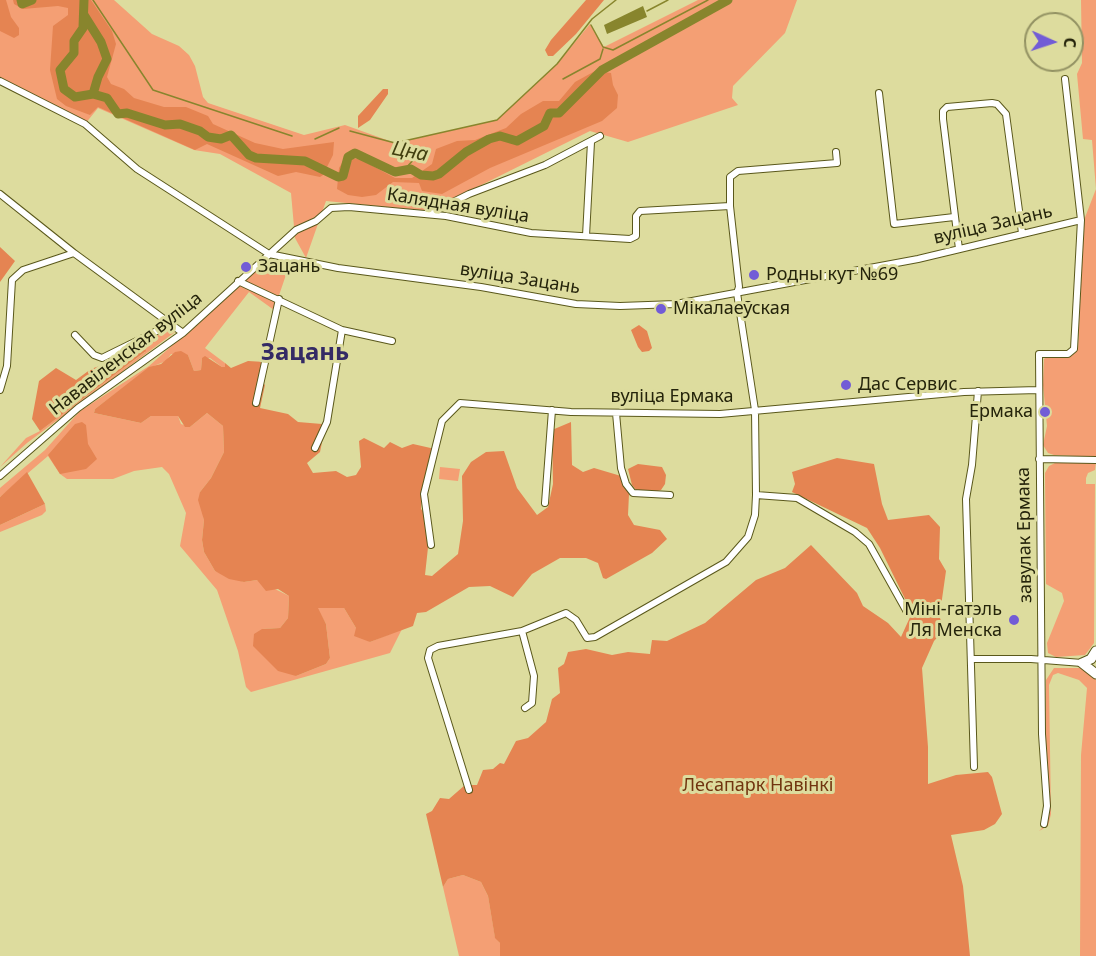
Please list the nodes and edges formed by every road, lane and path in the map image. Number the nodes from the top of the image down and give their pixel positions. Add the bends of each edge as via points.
1 (1065, 79) dead end
2 (0, 81) edge
3 (879, 93) dead end
4 (600, 136) dead end
5 (591, 142) junction
6 (836, 152) dead end
7 (0, 194) edge
8 (730, 206) junction
9 (428, 214) junction
10 (954, 217) junction
11 (1081, 220) junction
12 (1022, 233) junction
13 (586, 236) junction
14 (958, 249) junction
15 (74, 253) junction
16 (269, 254) junction
17 (238, 281) junction
18 (736, 293) junction
19 (279, 299) junction
20 (173, 323) junction
21 (342, 330) junction
22 (183, 333) junction
23 (75, 335) dead end
24 (392, 341) dead end
25 (0, 390) edge
26 (1038, 390) junction
27 (978, 391) junction
28 (256, 403) dead end
29 (552, 410) junction
30 (755, 410) junction
31 (616, 412) junction
32 (315, 448) dead end
33 (1039, 459) junction
34 (1096, 460) edge
35 (0, 476) edge
36 (670, 495) dead end
37 (756, 495) junction
38 (545, 503) dead end
39 (431, 546) dead end
40 (907, 612) dead end
41 (522, 631) junction
42 (1096, 651) edge
43 (971, 659) junction
44 (1042, 660) junction
45 (1082, 663) junction
46 (1096, 674) edge
47 (525, 708) dead end
48 (974, 767) dead end
49 (469, 790) dead end
50 (1044, 824) dead end

1 - 11 street
2 - 16 street, вуліца Зацань via 85,124 137,169
3 - 10 street via 894,224
4 - 5 street
5 - 9 street
5 - 13 street
6 - 8 street via 837,163 734,172 729,181
7 - 15 street
8 - 13 street, Калядная вуліца via 640,211 634,238
8 - 18 street via 739,287
9 - 13 street, Калядная вуліца via 531,233
9 - 16 street, Калядная вуліца via 331,208 316,221 296,230
10 - 12 street via 943,111 992,103 1003,109 1009,122
10 - 14 street
11 - 12 street, вуліца Зацань
11 - 26 street, завулак Ермака via 1074,349 1068,354 1039,354
12 - 14 street, вуліца Зацань
14 - 18 street, вуліца Зацань
15 - 20 street
15 - 25 street via 23,270 12,279 7,366
16 - 17 street, Нававіленская вуліца
16 - 18 street, вуліца Зацань via 576,304 668,305
17 - 19 street
17 - 22 street, Нававіленская вуліца
18 - 30 street
19 - 21 street
19 - 28 street
20 - 22 street
20 - 23 street via 102,358
21 - 24 street
21 - 32 street via 327,422
22 - 35 street, Нававіленская вуліца via 78,408
26 - 27 street, вуліца Ермака
26 - 33 street, завулак Ермака
27 - 30 street, вуліца Ермака
27 - 43 street via 966,500
29 - 31 street, вуліца Ермака
29 - 38 street
29 - 39 street, вуліца Ермака via 471,403 454,406 439,430 424,494
30 - 31 street, вуліца Ермака via 720,414
30 - 37 street
31 - 36 street via 626,484 633,493
33 - 34 street
33 - 44 street, завулак Ермака
37 - 40 street via 797,498 855,532 868,544
37 - 41 street via 752,528 736,553 609,631 587,638 576,620 566,614
41 - 47 street via 534,676 532,703
41 - 49 street via 438,646 428,654
42 - 45 highway
43 - 44 street
43 - 48 street
44 - 45 street
44 - 50 street, завулак Ермака via 1047,806
45 - 46 highway

